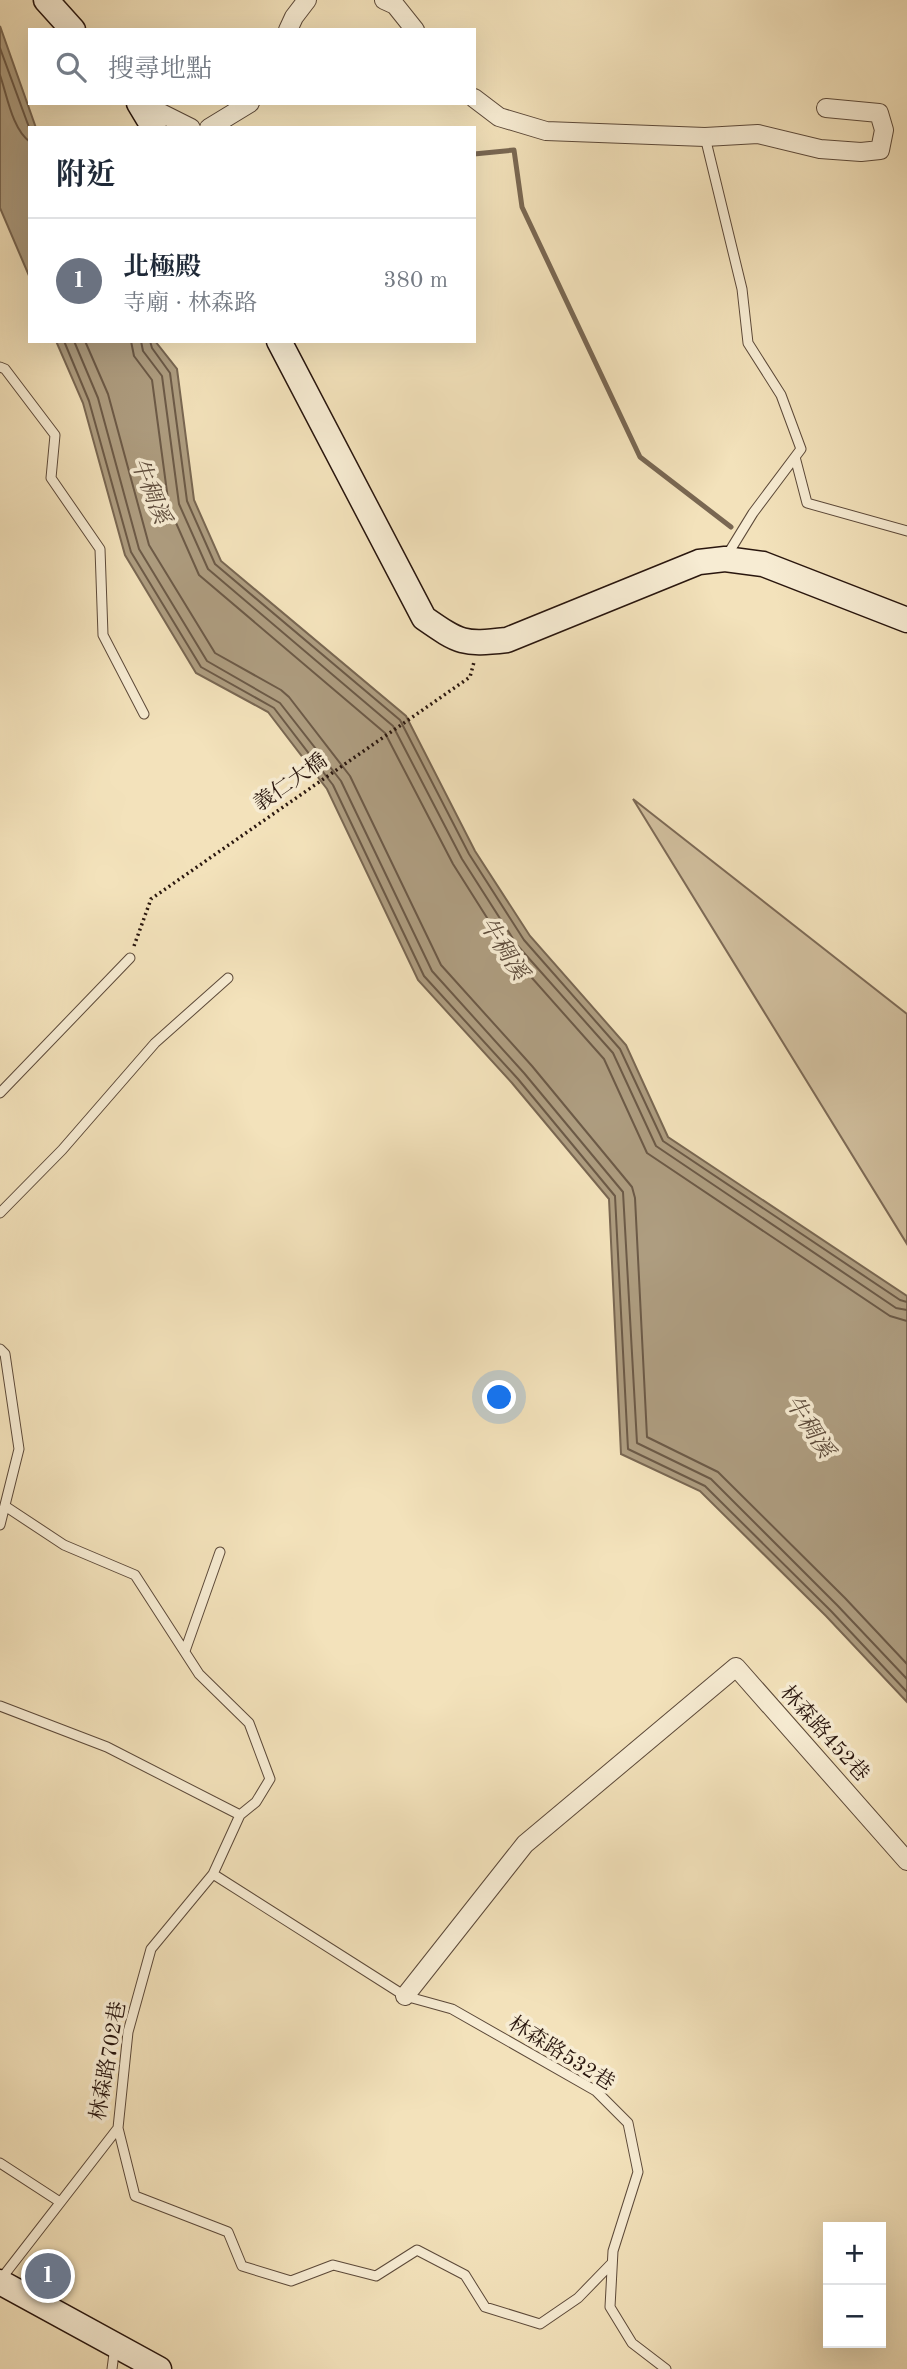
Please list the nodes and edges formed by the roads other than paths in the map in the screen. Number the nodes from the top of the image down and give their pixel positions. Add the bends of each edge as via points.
1 (46, 0) edge
2 (307, 0) edge
3 (384, 0) edge
4 (71, 28) edge
5 (289, 28) edge
6 (413, 28) edge
7 (476, 100) edge
8 (141, 105) edge
9 (144, 105) edge
10 (247, 105) edge
11 (826, 108) dead end
12 (153, 126) edge
13 (187, 126) edge
14 (212, 126) edge
15 (705, 137) junction
16 (280, 343) edge
17 (0, 367) edge
18 (795, 457) junction
19 (907, 531) edge
20 (725, 559) junction
21 (907, 620) edge
22 (144, 714) dead end
23 (130, 958) road end
24 (228, 978) dead end
25 (0, 1093) edge
26 (0, 1213) edge
27 (0, 1349) edge
28 (5, 1506) junction
29 (0, 1525) edge
30 (220, 1552) dead end
31 (185, 1651) junction
32 (0, 1706) edge
33 (240, 1815) junction
34 (907, 1861) edge
35 (213, 1874) junction
36 (405, 1996) junction
37 (118, 2129) junction
38 (0, 2163) edge
39 (61, 2202) junction
40 (612, 2263) junction
41 (0, 2281) edge
42 (115, 2344) junction
43 (112, 2369) edge
44 (159, 2369) edge
45 (666, 2369) edge

1 - 4 street
2 - 5 street
3 - 6 street via 395,5
7 - 15 street via 499,117 546,131
8 - 12 street
9 - 13 street
10 - 14 street
11 - 15 street via 879,113 884,130 880,150 820,149 758,134
15 - 18 lane via 742,289 748,343 781,395 801,449
16 - 20 street via 424,618 455,640 506,640 699,562
17 - 22 lane via 55,435 51,478 100,549 103,635
18 - 19 lane via 807,503
18 - 20 lane
20 - 21 street via 763,564
23 - 25 lane
24 - 26 lane via 155,1043
27 - 28 lane via 5,1354 19,1449
28 - 29 lane
28 - 31 lane, 林森路702巷 via 64,1545 135,1575
30 - 31 lane
31 - 33 lane, 林森路702巷 via 199,1674 249,1723 270,1779 256,1802
32 - 33 lane via 107,1747
33 - 35 lane, 林森路702巷
34 - 36 street, 林森路452巷 via 736,1667 525,1844
35 - 36 lane
35 - 37 lane, 林森路702巷 via 151,1949 128,2032
36 - 40 lane, 林森路532巷 via 452,2009 596,2091 628,2123 638,2172
37 - 39 lane, 林森路702巷
37 - 40 lane via 135,2196 228,2232 242,2266 290,2281 332,2265 376,2276 417,2250 465,2275 485,2307 540,2324 578,2298
38 - 39 lane
39 - 41 lane, 林森路702巷
40 - 45 lane, 林森路532巷 via 610,2307 632,2343
41 - 42 street
42 - 43 lane
42 - 44 street

